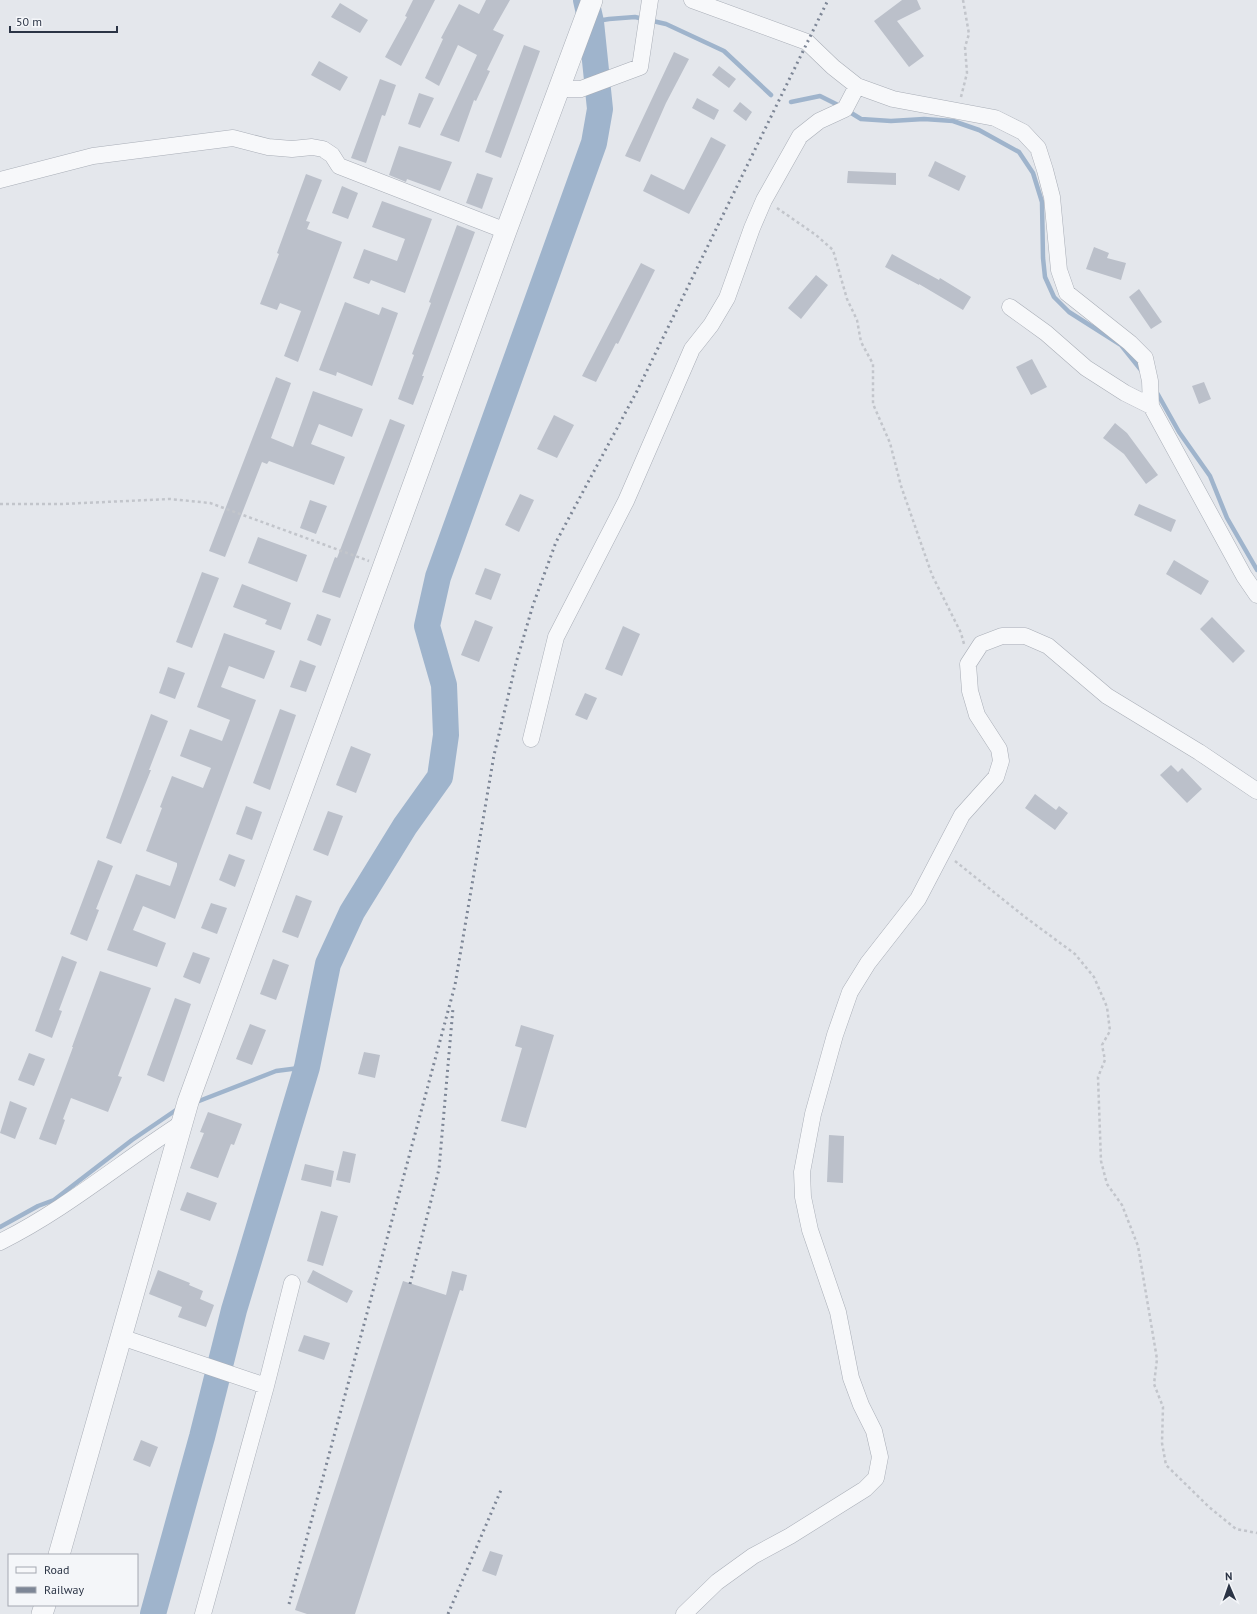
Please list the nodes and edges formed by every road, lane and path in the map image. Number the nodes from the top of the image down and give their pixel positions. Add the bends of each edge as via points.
1 (592, 0) edge
2 (692, 0) edge
3 (963, 0) edge
4 (648, 13) edge
5 (857, 86) junction
6 (558, 89) junction
7 (954, 110) junction
8 (0, 180) edge
9 (764, 200) junction
10 (506, 231) junction
11 (1010, 307) dead end
12 (1150, 406) junction
13 (0, 504) edge
14 (384, 566) junction
15 (1257, 595) edge
16 (968, 664) junction
17 (531, 739) dead end
18 (1257, 791) edge
19 (944, 851) junction
20 (182, 1123) junction
21 (0, 1242) edge
22 (292, 1283) dead end
23 (121, 1337) junction
24 (266, 1386) junction
25 (1257, 1533) edge
26 (59, 1554) edge
27 (203, 1614) edge
28 (684, 1614) edge

1 - 6 street
2 - 5 street via 807,42
3 - 7 path via 969,34 965,47 967,73 964,92
4 - 6 street via 640,67 581,89
5 - 7 street via 893,99
5 - 9 street via 844,109 819,121 800,136
6 - 10 street
7 - 12 street via 995,118 1023,132 1038,148 1052,197 1059,270 1067,294 1130,343 1145,358 1150,381
8 - 10 street via 93,156 233,138 268,147 323,149 332,155 339,166
9 - 16 path via 789,214 833,250 862,342 872,364 873,404 890,443 901,486 932,575 961,633
9 - 17 street via 727,298 711,325 692,349 626,501 556,637
10 - 14 street
11 - 12 street via 1046,333 1086,368
12 - 15 street
13 - 14 path via 170,499 210,503
14 - 20 street
16 - 18 street via 981,644 1002,636 1025,636 1037,641 1048,646 1107,696
16 - 19 street via 970,691 977,715 999,749 1001,761 996,777 962,815
19 - 25 path via 1075,954 1094,977 1107,1007 1110,1030 1102,1045 1105,1060 1098,1078 1101,1161 1107,1184 1122,1205 1138,1246 1157,1359 1154,1384 1163,1407 1162,1443 1166,1465 1236,1529
19 - 28 street via 918,898 868,962 850,992 813,1114 802,1172 803,1197 810,1230 838,1312 851,1378 874,1431 880,1457 876,1478 865,1489 747,1560 717,1582
20 - 21 street via 140,1150 61,1208
20 - 23 street
22 - 24 street
23 - 24 street
23 - 26 street
24 - 27 street

